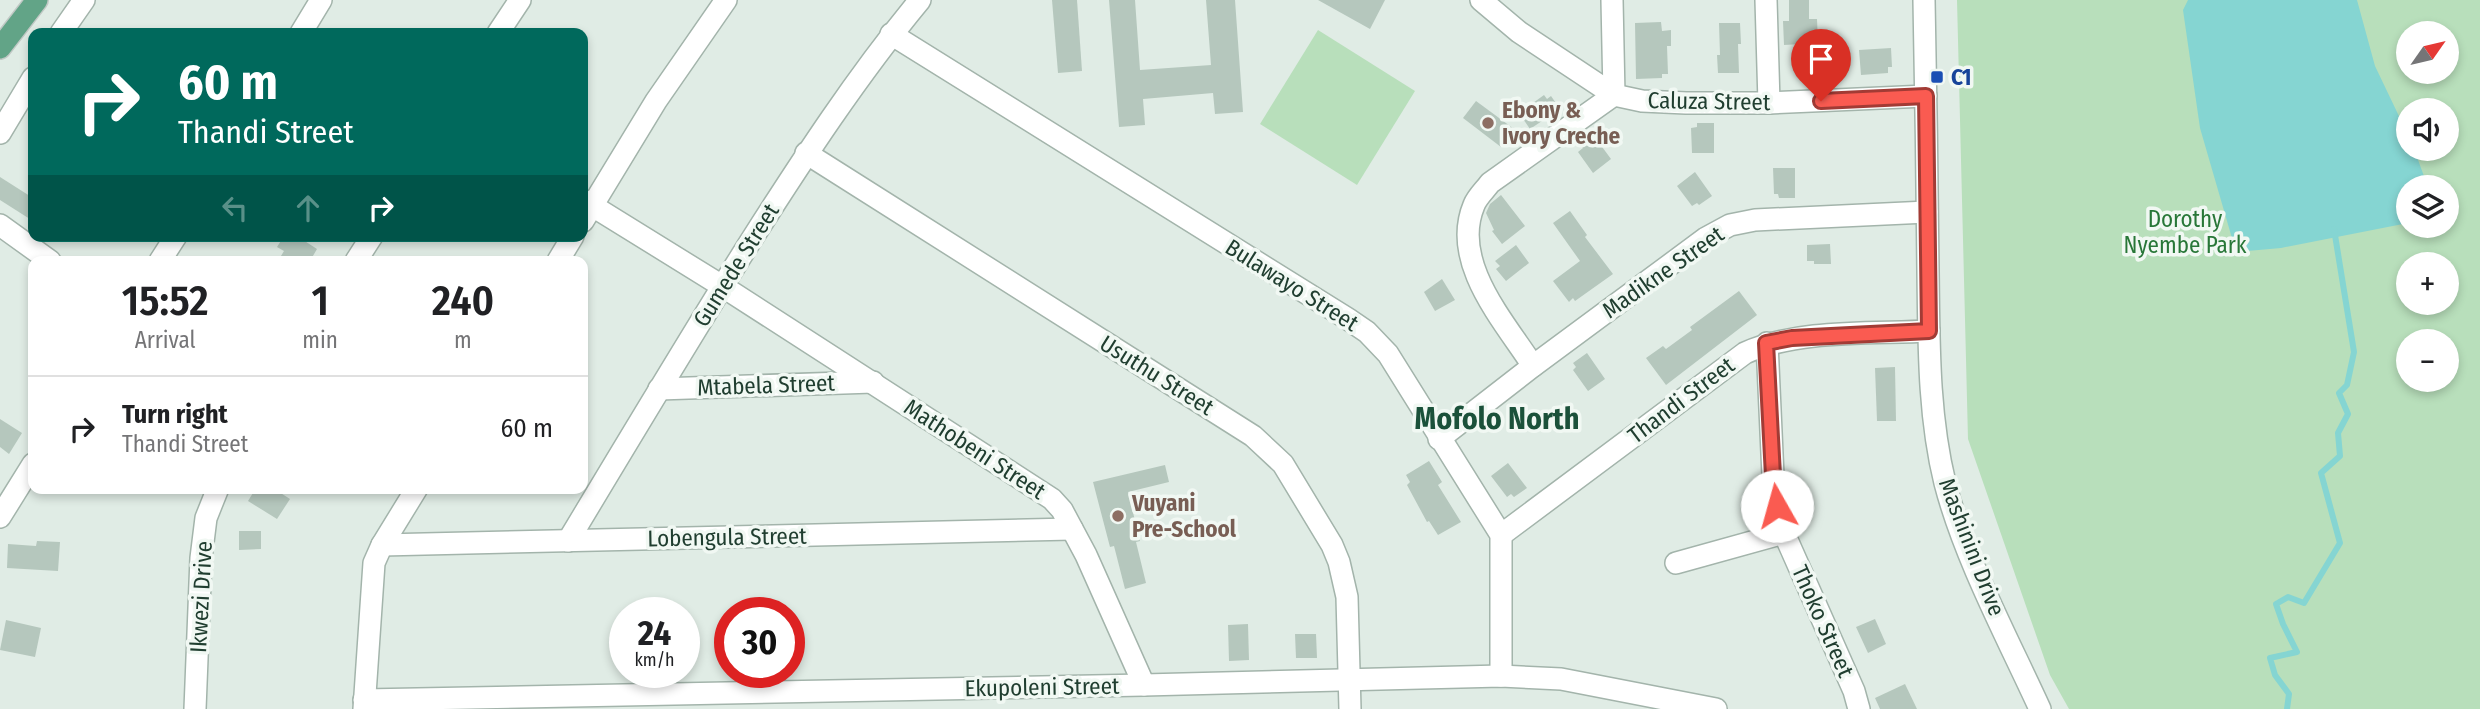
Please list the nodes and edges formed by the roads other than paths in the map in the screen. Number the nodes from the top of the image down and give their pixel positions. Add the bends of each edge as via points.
1 (37, 0) edge
2 (84, 0) edge
3 (321, 0) edge
4 (520, 0) edge
5 (726, 0) edge
6 (920, 0) edge
7 (1481, 0) edge
8 (1612, 0) edge
9 (1766, 0) edge
10 (1924, 0) edge
11 (64, 28) edge
12 (304, 28) edge
13 (501, 28) edge
14 (891, 34) junction
15 (0, 48) edge
16 (28, 86) edge
17 (1614, 95) junction
18 (1926, 96) junction
19 (1769, 103) junction
20 (0, 133) edge
21 (806, 153) junction
22 (588, 206) edge
23 (588, 210) edge
24 (1927, 212) junction
25 (0, 225) edge
26 (43, 256) edge
27 (722, 286) junction
28 (1929, 331) junction
29 (1766, 343) junction
30 (1533, 366) junction
31 (873, 382) junction
32 (659, 389) junction
33 (1439, 439) junction
34 (28, 472) edge
35 (216, 494) edge
36 (413, 494) edge
37 (0, 517) edge
38 (1072, 529) junction
39 (1784, 533) junction
40 (1501, 535) junction
41 (568, 541) junction
42 (382, 545) junction
43 (1676, 563) dead end
44 (1501, 676) junction
45 (1349, 681) junction
46 (1144, 685) junction
47 (364, 704) edge
48 (195, 709) edge
49 (1350, 709) edge
50 (1716, 709) edge
51 (1860, 709) edge
52 (2040, 709) edge

1 - 15 main road
2 - 11 street
3 - 12 street
4 - 13 street
5 - 22 street
6 - 14 street, Gumede Street
7 - 17 street, Caluza Street via 1519,32
8 - 17 street
9 - 19 street
10 - 18 street, Mashinini Drive
14 - 21 street, Gumede Street
14 - 33 street, Bulawayo Street via 1367,332 1388,354
16 - 20 street
17 - 19 street, Caluza Street via 1642,101
17 - 30 street via 1490,183 1475,202 1469,221 1467,241 1478,282
18 - 19 street, Caluza Street
18 - 24 street, Mashinini Drive
21 - 27 street, Gumede Street
21 - 45 street, Usuthu Street via 1269,449 1283,464 1339,562 1347,597
23 - 27 street, Mathobeni Street
24 - 28 street, Mashinini Drive
24 - 30 street, Madikne Street via 1730,225
25 - 26 street
27 - 31 street, Mathobeni Street
27 - 32 street, Gumede Street
28 - 29 street, Thandi Street
28 - 52 street, Mashinini Drive via 1932,404 1946,485 1978,572
29 - 39 street, Thoko Street via 1773,476
29 - 40 street, Thandi Street via 1745,353
30 - 33 street, Madikne Street
31 - 32 street, Mtabela Street
31 - 38 street, Mathobeni Street via 1042,491 1062,510
32 - 41 street, Gumede Street
33 - 40 street, Bulawayo Street
34 - 37 street
35 - 48 street, Ikwezi Drive via 206,518 201,558
36 - 42 street
38 - 41 street, Lobengula Street
38 - 46 street, Mathobeni Street
39 - 43 street
39 - 51 street, Thoko Street
40 - 44 street
41 - 42 street, Lobengula Street
42 - 47 street via 371,573
44 - 45 street, Ekupoleni Street
44 - 50 street, Ekupoleni Street via 1560,679
45 - 46 street, Ekupoleni Street
45 - 49 street, Usuthu Street
46 - 47 street, Ekupoleni Street

